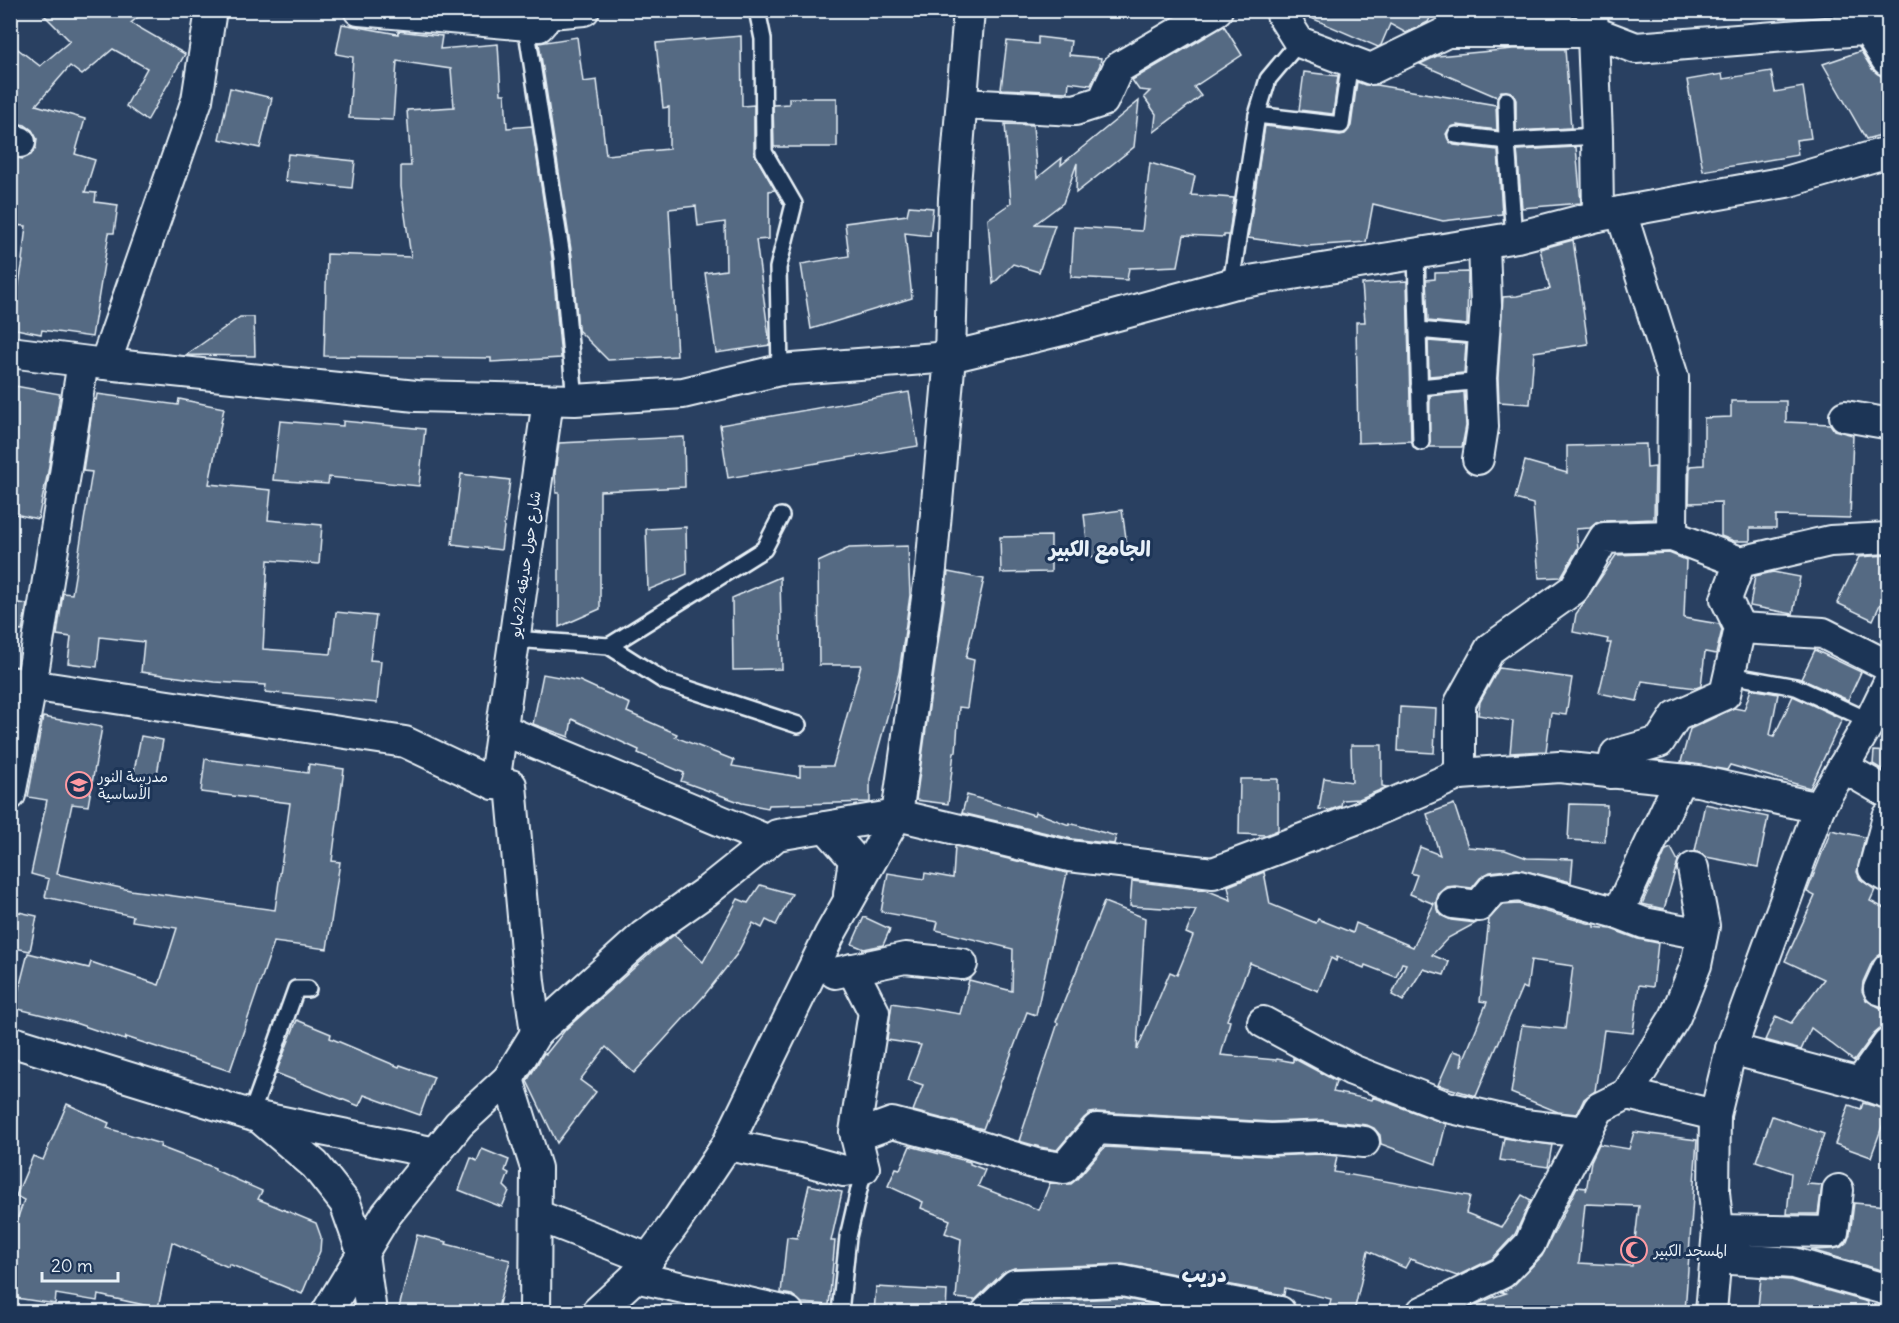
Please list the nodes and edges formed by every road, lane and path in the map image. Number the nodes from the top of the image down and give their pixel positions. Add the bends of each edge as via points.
1 (211, 10) edge
2 (359, 10) edge
3 (584, 10) edge
4 (757, 10) edge
5 (969, 10) edge
6 (1216, 10) edge
7 (1468, 10) edge
8 (1281, 12) edge
9 (542, 16) edge
10 (1593, 21) edge
11 (1872, 23) edge
12 (1447, 32) junction
13 (1299, 42) junction
14 (1888, 59) edge
15 (1350, 61) junction
16 (1506, 100) dead end
17 (962, 104) junction
18 (1257, 115) junction
19 (1456, 135) dead end
20 (1597, 136) junction
21 (1507, 141) junction
22 (1888, 152) edge
23 (1609, 214) junction
24 (1514, 238) junction
25 (1484, 243) junction
26 (1416, 254) junction
27 (1231, 284) junction
28 (1418, 330) junction
29 (1484, 336) junction
30 (10, 352) edge
31 (950, 357) junction
32 (94, 363) junction
33 (780, 370) junction
34 (1482, 381) junction
35 (1419, 387) junction
36 (562, 400) junction
37 (1845, 416) dead end
38 (1888, 421) edge
39 (1420, 442) dead end
40 (1478, 459) dead end
41 (781, 516) dead end
42 (1888, 531) edge
43 (1672, 536) junction
44 (1740, 562) junction
45 (1740, 628) junction
46 (514, 639) junction
47 (609, 646) junction
48 (1888, 666) edge
49 (1730, 675) junction
50 (21, 684) edge
51 (1881, 706) edge
52 (798, 725) dead end
53 (501, 729) junction
54 (1843, 768) junction
55 (1611, 772) junction
56 (1460, 774) junction
57 (1680, 780) junction
58 (494, 784) junction
59 (1888, 793) edge
60 (10, 795) edge
61 (1819, 808) junction
62 (897, 815) junction
63 (1888, 817) edge
64 (826, 827) junction
65 (769, 841) junction
66 (1693, 868) dead end
67 (1888, 877) edge
68 (1888, 885) edge
69 (1888, 898) edge
70 (1453, 903) dead end
71 (847, 904) junction
72 (1618, 913) junction
73 (1702, 934) junction
74 (962, 964) dead end
75 (852, 969) junction
76 (1888, 969) edge
77 (808, 979) junction
78 (308, 989) dead end
79 (1888, 992) edge
80 (1263, 1022) dead end
81 (536, 1033) junction
82 (10, 1041) edge
83 (1888, 1044) edge
84 (1731, 1049) junction
85 (508, 1079) junction
86 (1860, 1083) junction
87 (1888, 1093) edge
88 (1627, 1094) junction
89 (1715, 1114) junction
90 (256, 1116) junction
91 (1586, 1132) junction
92 (856, 1136) junction
93 (1364, 1142) dead end
94 (727, 1145) junction
95 (436, 1153) junction
96 (864, 1168) junction
97 (1838, 1190) dead end
98 (536, 1215) junction
99 (1717, 1244) junction
100 (363, 1254) junction
101 (642, 1268) junction
102 (1888, 1290) edge
103 (327, 1312) edge
104 (371, 1312) edge
105 (535, 1312) edge
106 (597, 1312) edge
107 (788, 1312) edge
108 (840, 1312) edge
109 (987, 1312) edge
110 (1280, 1312) edge
111 (1422, 1312) edge
112 (1711, 1312) edge

1 - 32 street via 197,100
2 - 9 street
3 - 9 street
4 - 33 lane via 763,39 764,152 794,204 778,268
5 - 17 street
6 - 17 street via 1118,68 1102,101 1075,110
7 - 12 street
8 - 13 street
9 - 36 lane via 562,257
10 - 11 street via 1636,48
10 - 12 street
10 - 20 street
11 - 14 street
12 - 15 street via 1371,69
13 - 15 street
13 - 18 lane via 1268,79
15 - 18 lane via 1341,125
16 - 21 lane
17 - 31 street via 954,198
18 - 27 lane
19 - 21 lane
20 - 21 lane
20 - 23 street
21 - 24 lane
22 - 23 street via 1786,182
23 - 24 street
23 - 43 street via 1673,377
24 - 25 street
25 - 26 street
25 - 29 street
26 - 27 street
26 - 28 lane
27 - 31 street
28 - 29 lane
28 - 35 lane
29 - 34 street
30 - 32 street
31 - 33 street
31 - 62 street via 931,568
32 - 36 street via 416,396
32 - 50 street
33 - 36 street via 683,393
34 - 35 lane
34 - 40 street via 1483,427
35 - 39 lane
36 - 46 street, شارع حول حديقه 22مايو
37 - 38 street
41 - 47 lane via 764,549
42 - 44 street
43 - 44 street
43 - 56 street via 1604,538 1574,589 1490,649 1460,704
44 - 45 street via 1726,599
45 - 48 street via 1823,633
45 - 49 street
46 - 47 lane
46 - 53 street, شارع حول حديقه 22مايو
47 - 52 lane via 664,681
49 - 51 lane
49 - 55 street via 1725,694 1676,716 1659,742 1616,754
50 - 58 street via 405,742
50 - 60 street
51 - 54 street
53 - 58 street, شارع حول حديقه 22مايو
53 - 65 street
54 - 59 street
54 - 61 street
55 - 56 street via 1559,767
55 - 57 street
56 - 62 street via 1366,815 1213,873 1069,856
57 - 61 street
57 - 72 street
58 - 81 street via 511,785
61 - 84 street
62 - 64 street
62 - 71 street
63 - 67 street via 1874,869
64 - 65 street via 777,835
64 - 71 street via 854,859
65 - 81 street via 643,936
66 - 73 street via 1704,926
68 - 69 street
70 - 72 street via 1479,906 1493,890 1519,886
71 - 77 street
72 - 73 street via 1644,923
73 - 88 street via 1696,965 1675,1017
74 - 75 street via 905,958
75 - 77 street
75 - 92 street via 874,1012
76 - 79 street via 1879,989
77 - 94 street
78 - 90 lane via 296,989
80 - 91 street via 1352,1070 1447,1107 1524,1125
81 - 85 street
82 - 90 street
83 - 86 street
84 - 86 street
84 - 89 street
85 - 95 street via 459,1124
85 - 98 street via 536,1168
86 - 87 street
88 - 89 street
88 - 91 street via 1599,1108
89 - 99 street
90 - 95 street
90 - 100 street via 315,1165 345,1203
91 - 111 street via 1530,1244 1502,1273
92 - 93 street via 892,1123 1036,1164 1064,1168 1097,1129
92 - 96 street
94 - 96 street via 844,1171
94 - 101 street
95 - 100 street via 386,1215
96 - 108 lane via 849,1237
97 - 99 street via 1833,1232
98 - 101 street
98 - 105 street
99 - 102 street
99 - 112 street
100 - 103 street
100 - 104 street
101 - 106 street
101 - 107 street
109 - 110 street via 1015,1285 1122,1281

